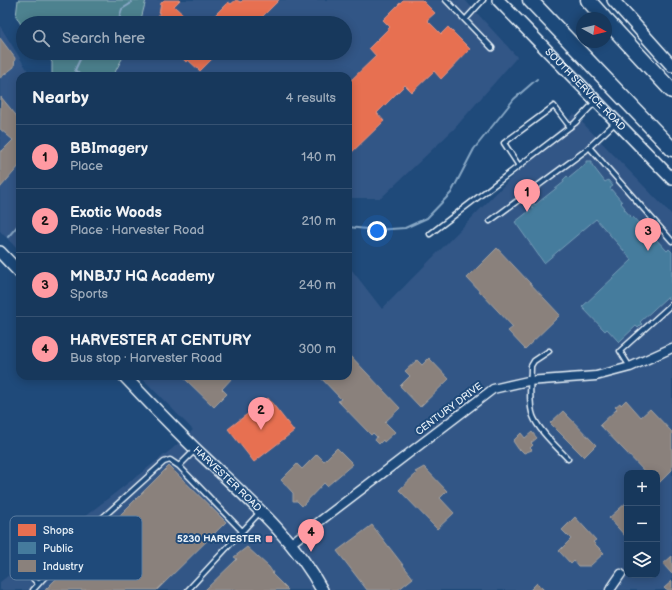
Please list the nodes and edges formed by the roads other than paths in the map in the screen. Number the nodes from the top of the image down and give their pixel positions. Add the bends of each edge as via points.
1 (446, 0) edge
2 (483, 0) edge
3 (498, 0) edge
4 (530, 0) edge
5 (588, 0) edge
6 (613, 0) edge
7 (599, 12) edge
8 (465, 20) junction
9 (612, 27) edge
10 (492, 48) dead end
11 (672, 66) edge
12 (672, 91) edge
13 (596, 101) junction
14 (616, 122) junction
15 (570, 127) junction
16 (589, 147) junction
17 (672, 149) edge
18 (519, 166) junction
19 (672, 179) edge
20 (490, 221) dead end
21 (430, 234) dead end
22 (672, 241) edge
23 (0, 252) edge
24 (16, 269) edge
25 (672, 304) edge
26 (672, 348) edge
27 (549, 351) dead end
28 (630, 367) junction
29 (128, 380) edge
30 (531, 381) junction
31 (196, 449) junction
32 (568, 459) dead end
33 (179, 466) junction
34 (261, 512) junction
35 (104, 516) edge
36 (242, 531) junction
37 (290, 544) junction
38 (621, 574) dead end
39 (34, 580) edge
40 (42, 580) edge
41 (38, 584) junction
42 (33, 590) edge
43 (188, 590) edge
44 (322, 590) edge
45 (610, 590) edge

1 - 8 lane
2 - 8 lane
3 - 13 street, SOUTH SERVICE ROAD
4 - 17 highway
5 - 7 highway
6 - 11 street
8 - 10 lane
9 - 12 highway
13 - 14 street, SOUTH SERVICE ROAD
13 - 15 lane
14 - 16 lane
14 - 19 street, SOUTH SERVICE ROAD
15 - 18 lane
15 - 18 lane via 554,106 504,143
16 - 20 lane
16 - 22 lane
18 - 21 lane
23 - 24 street
25 - 28 lane via 620,351
26 - 28 street, CENTURY DRIVE
27 - 30 lane via 534,361
28 - 30 street, CENTURY DRIVE via 596,376
29 - 31 street, HARVESTER ROAD
30 - 32 lane via 533,416
30 - 37 street, CENTURY DRIVE via 493,389
31 - 33 lane
31 - 34 street, HARVESTER ROAD
33 - 35 lane via 170,460 164,462
33 - 36 lane
34 - 36 lane
34 - 37 street, HARVESTER ROAD
36 - 43 lane
37 - 44 street, HARVESTER ROAD
38 - 45 street
39 - 41 lane
40 - 41 lane
41 - 42 lane

